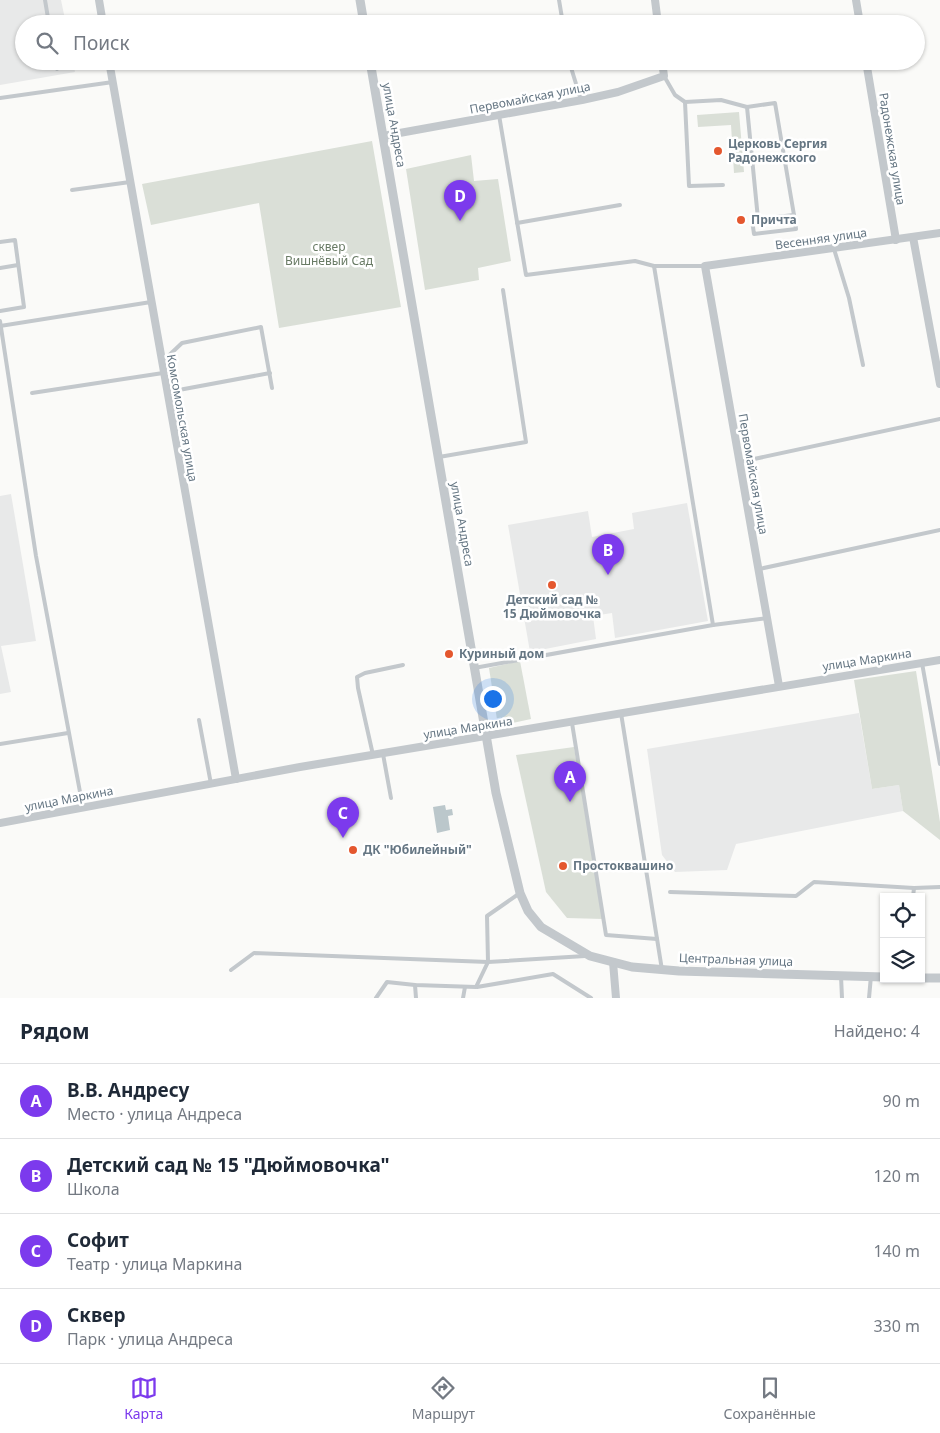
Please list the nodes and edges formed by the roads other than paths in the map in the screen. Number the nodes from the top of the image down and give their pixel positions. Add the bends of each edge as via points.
1 (45, 0) edge
2 (99, 0) edge
3 (360, 0) edge
4 (559, 0) edge
5 (654, 0) edge
6 (856, 0) edge
7 (48, 15) edge
8 (102, 15) edge
9 (362, 15) edge
10 (562, 15) edge
11 (656, 15) edge
12 (858, 15) edge
13 (110, 70) edge
14 (372, 70) edge
15 (572, 70) edge
16 (663, 70) edge
17 (868, 70) edge
18 (664, 76) junction
19 (112, 82) junction
20 (0, 98) edge
21 (582, 100) junction
22 (684, 102) junction
23 (747, 107) junction
24 (499, 115) junction
25 (383, 136) junction
26 (130, 182) junction
27 (723, 185) dead end
28 (72, 190) dead end
29 (620, 205) dead end
30 (794, 215) junction
31 (758, 219) junction
32 (517, 222) junction
33 (940, 233) edge
34 (913, 237) junction
35 (896, 240) junction
36 (0, 242) edge
37 (834, 248) junction
38 (18, 265) junction
39 (654, 266) junction
40 (705, 266) junction
41 (0, 268) edge
42 (503, 290) dead end
43 (151, 302) junction
44 (0, 311) edge
45 (0, 321) edge
46 (0, 326) edge
47 (161, 363) junction
48 (863, 366) dead end
49 (162, 373) junction
50 (270, 373) junction
51 (940, 384) edge
52 (272, 388) dead end
53 (166, 392) junction
54 (32, 393) dead end
55 (940, 419) edge
56 (438, 457) junction
57 (740, 462) junction
58 (940, 530) edge
59 (758, 569) junction
60 (768, 618) junction
61 (713, 625) junction
62 (940, 660) edge
63 (922, 663) junction
64 (403, 665) dead end
65 (474, 668) junction
66 (779, 686) junction
67 (622, 713) junction
68 (199, 720) dead end
69 (940, 721) edge
70 (572, 723) junction
71 (933, 723) junction
72 (68, 733) junction
73 (486, 737) junction
74 (0, 744) edge
75 (383, 754) junction
76 (372, 755) junction
77 (940, 764) edge
78 (236, 779) junction
79 (211, 784) junction
80 (391, 798) dead end
81 (82, 808) junction
82 (0, 823) edge
83 (940, 887) edge
84 (914, 888) junction
85 (670, 892) dead end
86 (520, 893) junction
87 (914, 893) edge
88 (657, 939) junction
89 (590, 956) junction
90 (488, 962) junction
91 (613, 962) junction
92 (231, 970) dead end
93 (662, 970) junction
94 (841, 976) junction
95 (870, 976) junction
96 (880, 977) edge
97 (925, 978) edge
98 (940, 978) edge
99 (415, 985) junction
100 (465, 987) junction
101 (476, 987) junction
102 (376, 998) edge
103 (416, 998) edge
104 (462, 998) edge
105 (591, 998) edge
106 (616, 998) edge
107 (842, 998) edge
108 (869, 998) edge

1 - 7 lane
2 - 8 street
3 - 9 street
4 - 10 lane
5 - 11 street
6 - 12 street
13 - 19 street, Комсомольская улица
14 - 25 street, улица Андреса
15 - 21 lane
16 - 18 street
17 - 35 street, Радонежская улица
18 - 21 street, Первомайская улица
18 - 22 lane via 675,95
19 - 20 lane
19 - 26 street, Комсомольская улица
21 - 24 street, Первомайская улица
22 - 23 lane via 721,100
22 - 27 lane via 689,186
23 - 30 lane via 774,103
23 - 31 lane
24 - 25 street, Первомайская улица
24 - 32 lane
25 - 56 street, улица Андреса
26 - 28 lane
26 - 43 street, Комсомольская улица
29 - 32 lane
30 - 31 lane
30 - 31 lane via 796,229 754,234 752,220
32 - 39 lane via 526,275 635,261
33 - 34 street, Весенняя улица
34 - 35 street, Весенняя улица
34 - 51 street
35 - 37 street, Весенняя улица
36 - 38 lane via 15,240
37 - 40 street, Весенняя улица
37 - 48 lane via 849,298
38 - 41 lane
38 - 44 lane via 24,306
39 - 40 lane
39 - 61 lane
40 - 57 street, Первомайская улица
42 - 56 lane via 526,442
43 - 46 lane
43 - 47 street, Комсомольская улица
45 - 46 lane
46 - 72 lane
47 - 49 street, Комсомольская улица
47 - 50 lane via 182,343 261,327
49 - 53 street, Комсомольская улица
49 - 54 lane
50 - 52 lane
50 - 53 lane
53 - 78 street, Комсомольская улица
55 - 57 lane
56 - 65 street, улица Андреса
57 - 59 street, Первомайская улица
58 - 59 lane
59 - 60 street, Первомайская улица
60 - 61 lane
60 - 66 street, Первомайская улица
61 - 65 lane
62 - 63 street, улица Маркина
63 - 66 street, улица Маркина
63 - 71 lane
64 - 76 lane via 358,677
65 - 73 street, улица Андреса
66 - 67 street, улица Маркина
67 - 70 street, улица Маркина
67 - 88 lane
68 - 79 lane
69 - 71 lane
70 - 73 street, улица Маркина
70 - 88 lane via 606,935
71 - 77 lane
72 - 74 lane
72 - 81 lane
73 - 75 street, улица Маркина
73 - 86 street, улица Андреса
75 - 76 street, улица Маркина
75 - 80 lane
76 - 78 street, улица Маркина
78 - 79 street, улица Маркина
79 - 81 street, улица Маркина
81 - 82 street, улица Маркина
83 - 84 lane
84 - 85 lane via 814,882 796,896
84 - 87 lane
86 - 89 street, улица Андреса via 541,928
86 - 90 lane via 488,916
88 - 93 lane
89 - 90 lane
89 - 91 street, Центральная улица
90 - 92 lane via 254,953
90 - 101 lane
91 - 93 street, Центральная улица
91 - 106 street
93 - 94 street, Центральная улица
94 - 95 street, Центральная улица
94 - 107 lane
95 - 96 street, Центральная улица
95 - 108 lane
97 - 98 street
99 - 100 lane
99 - 102 lane via 387,982
99 - 103 lane
100 - 101 lane
100 - 104 lane
101 - 105 lane via 553,974

